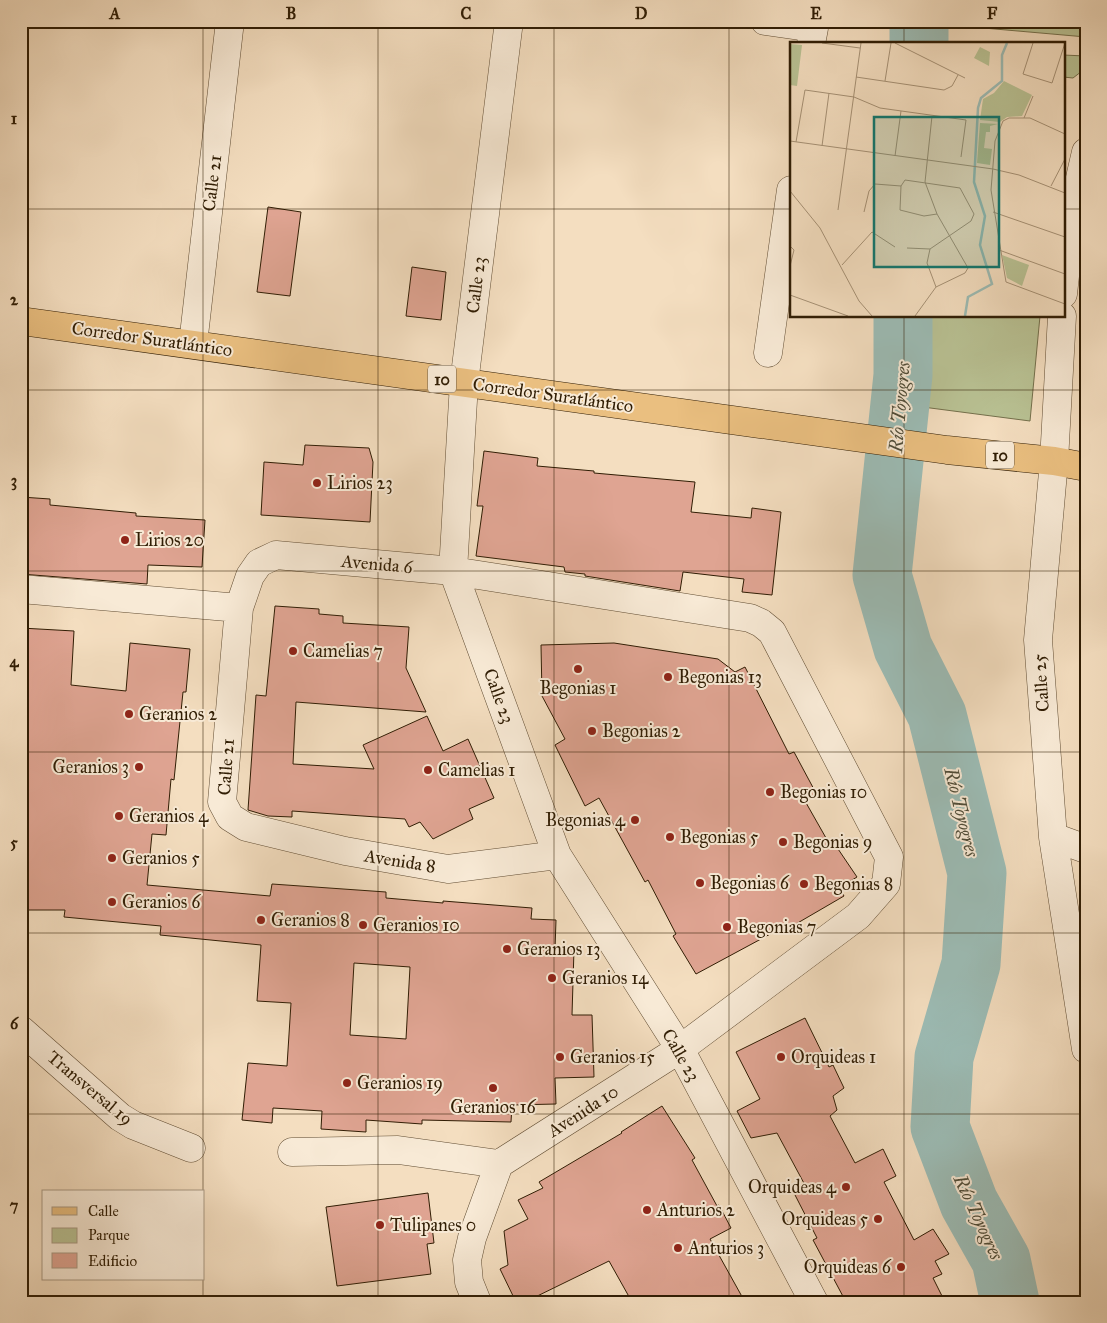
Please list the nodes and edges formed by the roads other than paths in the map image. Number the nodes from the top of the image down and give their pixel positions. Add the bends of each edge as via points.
1 (230, 21) edge
2 (509, 21) edge
3 (765, 21) edge
4 (812, 36) edge
5 (1086, 152) edge
6 (790, 197) edge
7 (1064, 285) edge
8 (1062, 318) edge
9 (21, 321) edge
10 (193, 344) junction
11 (768, 353) dead end
12 (464, 382) junction
13 (1054, 461) junction
14 (1086, 467) edge
15 (453, 571) junction
16 (21, 589) edge
17 (239, 608) junction
18 (246, 827) joint
19 (1053, 838) junction
20 (1086, 849) edge
21 (558, 855) junction
22 (858, 916) joint
23 (21, 1030) edge
24 (1086, 1048) edge
25 (680, 1049) junction
26 (191, 1148) dead end
27 (292, 1152) dead end
28 (499, 1164) junction
29 (476, 1302) edge
30 (814, 1302) edge

1 - 10 street, Calle 21
2 - 12 street, Calle 23
3 - 4 street
5 - 7 street via 1072,213
6 - 11 street
8 - 13 street, Calle 25
9 - 10 main road, Corredor Suratlántico / 10
10 - 12 main road, Corredor Suratlántico / 10
12 - 13 main road, Corredor Suratlántico / 10 via 947,450
12 - 15 street, Calle 23
13 - 14 main road, Corredor Suratlántico / 10
13 - 19 street, Calle 25 via 1038,640
15 - 17 street, Avenida 6 via 276,554 259,563 250,576
15 - 21 street, Calle 23
15 - 22 street, Avenida 6 via 750,618 772,632 889,857 886,884
16 - 17 street
17 - 18 street, Calle 21 via 222,802 230,817
18 - 21 street, Avenida 8 via 345,851 448,869
19 - 20 street
19 - 24 street, Calle 25
21 - 25 street, Calle 23
22 - 25 street, Avenida 10
23 - 26 street, Transversal 19 via 120,1117
25 - 28 street, Avenida 10
25 - 30 street, Calle 23
27 - 28 street via 398,1150
28 - 29 street via 467,1260 469,1282

